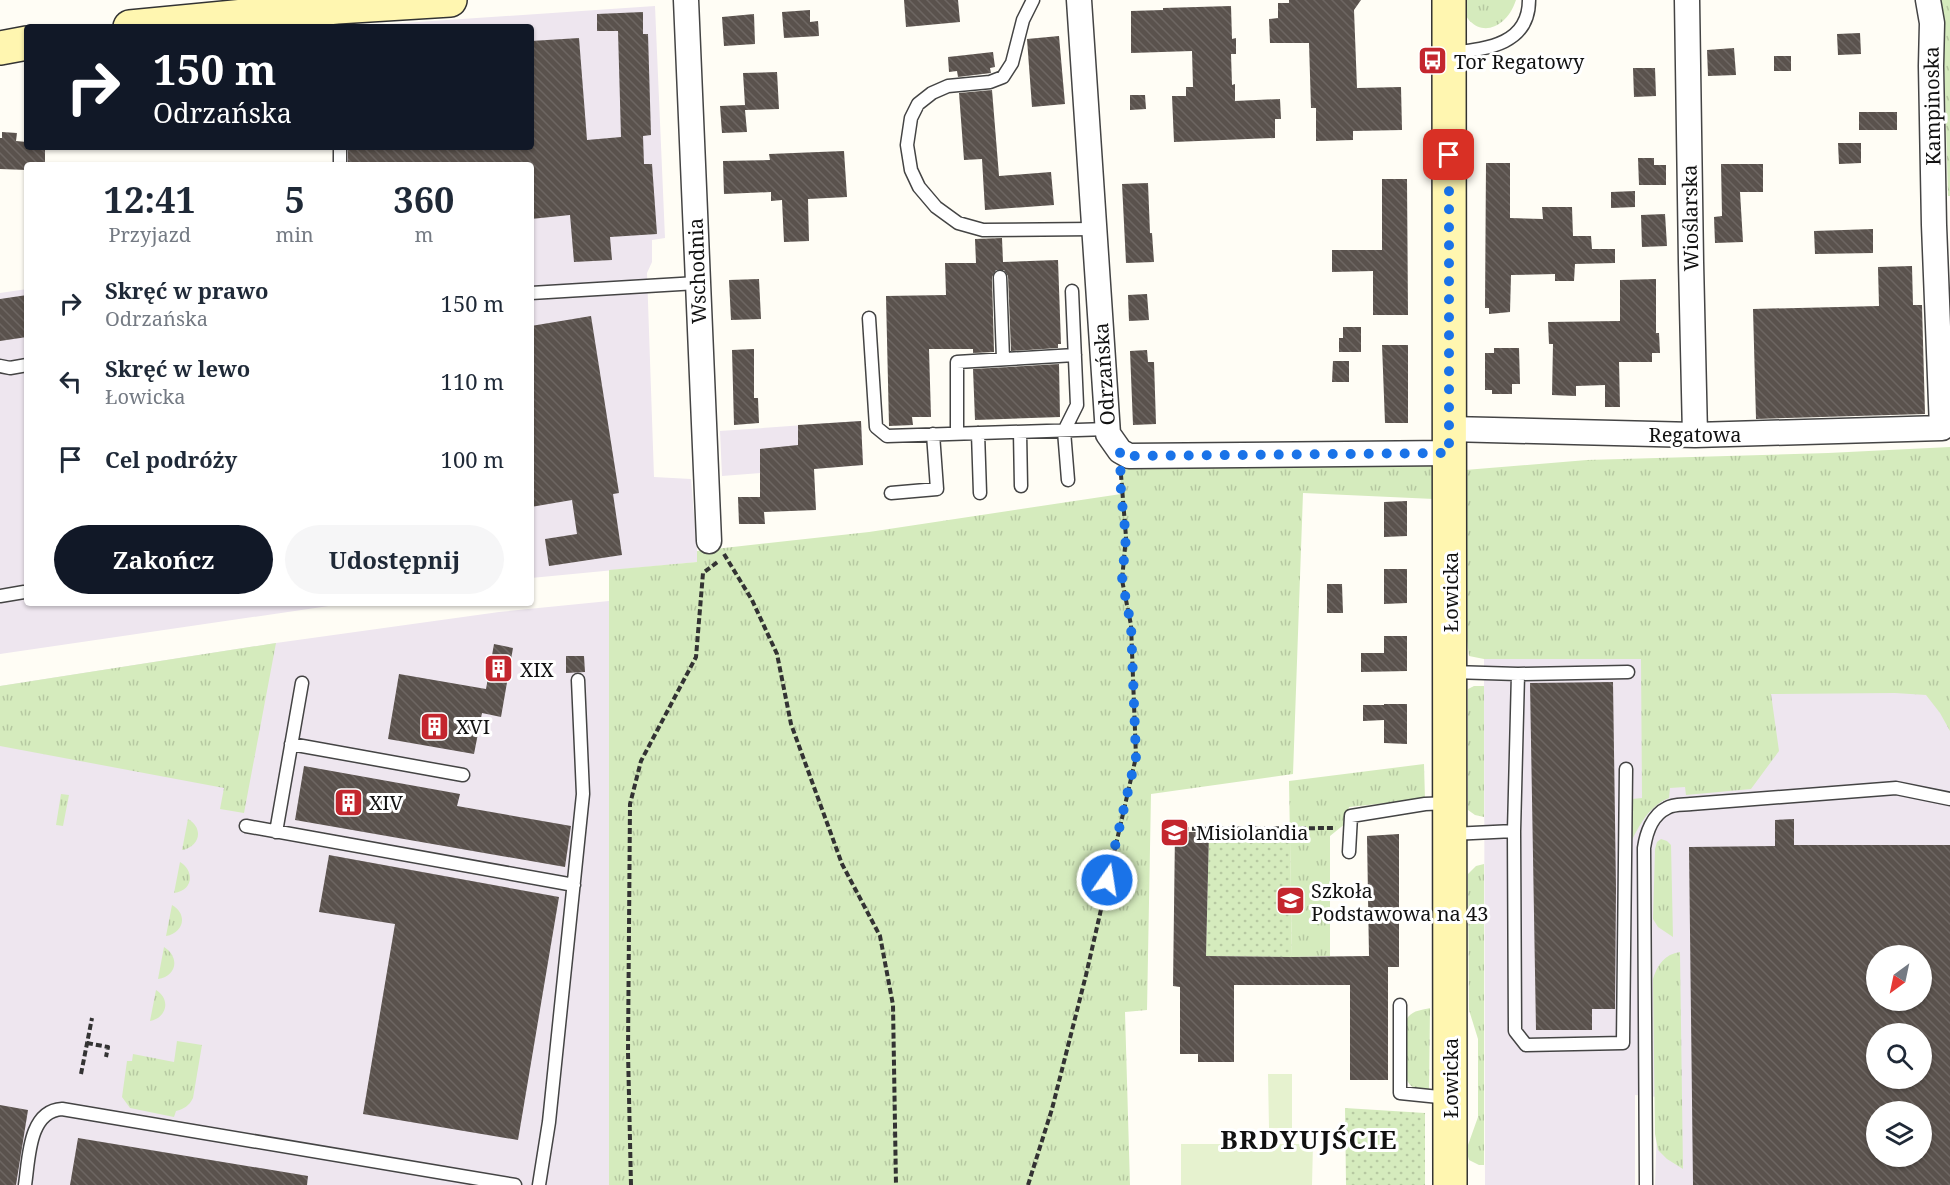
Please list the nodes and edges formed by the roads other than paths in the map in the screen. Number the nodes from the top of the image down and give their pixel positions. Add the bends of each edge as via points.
1 (450, 0) edge
2 (686, 0) edge
3 (1033, 0) edge
4 (1080, 0) edge
5 (1449, 0) edge
6 (1529, 0) edge
7 (1687, 0) edge
8 (1928, 0) edge
9 (384, 2) edge
10 (271, 20) edge
11 (186, 24) edge
12 (24, 44) edge
13 (0, 48) edge
14 (1449, 53) junction
15 (1094, 229) junction
16 (1000, 277) dead end
17 (697, 283) junction
18 (1072, 291) dead end
19 (534, 293) edge
20 (869, 318) dead end
21 (1075, 355) junction
22 (1003, 359) junction
23 (0, 366) edge
24 (24, 366) edge
25 (1942, 428) joint
26 (1108, 429) junction
27 (1064, 431) junction
28 (1020, 432) junction
29 (978, 433) junction
30 (933, 434) junction
31 (957, 434) junction
32 (1695, 435) junction
33 (1449, 441) junction
34 (1068, 480) dead end
35 (1021, 486) dead end
36 (891, 493) dead end
37 (980, 493) dead end
38 (719, 549) road end
39 (24, 592) dead end
40 (0, 596) edge
41 (1450, 672) junction
42 (1628, 672) dead end
43 (1518, 674) junction
44 (578, 680) dead end
45 (302, 683) dead end
46 (291, 744) junction
47 (1626, 769) dead end
48 (463, 775) dead end
49 (1950, 799) edge
50 (1450, 819) junction
51 (246, 826) dead end
52 (276, 831) junction
53 (1514, 831) junction
54 (1349, 852) dead end
55 (574, 885) junction
56 (1400, 1005) dead end
57 (1450, 1098) junction
58 (25, 1185) edge
59 (515, 1185) edge
60 (538, 1185) edge
61 (1450, 1185) edge
62 (1646, 1185) edge

1 - 9 street
2 - 17 street, Wschodnia
3 - 15 lane via 1023,20 1012,63 1003,77 948,86 918,104 911,118 907,145 911,170 930,200 958,223 982,230
4 - 15 street, Odrzańska
5 - 14 street, Łowicka
6 - 14 lane via 1524,21 1510,38 1490,48
7 - 32 street, Wioślarska
8 - 25 street, Kampinoska via 1932,23 1930,66
9 - 10 street via 337,13
10 - 11 street
12 - 13 street
14 - 33 street, Łowicka
15 - 26 street, Odrzańska
16 - 22 lane
17 - 19 lane
17 - 38 street, Wschodnia
18 - 21 lane
20 - 30 lane via 876,428 887,436
21 - 22 lane
21 - 27 lane via 1077,405
22 - 31 lane via 957,362
23 - 24 lane
25 - 32 street, Regatowa
26 - 27 lane
26 - 33 street, Odrzańska via 1111,440 1128,456
27 - 28 lane
27 - 34 lane
28 - 29 lane
28 - 35 lane
29 - 31 lane
29 - 37 lane
30 - 31 lane
30 - 36 lane via 937,489
32 - 33 street, Regatowa
33 - 41 street, Łowicka
39 - 40 lane
41 - 43 lane
41 - 50 street, Łowicka
42 - 43 lane
43 - 53 lane
44 - 55 lane via 584,794
45 - 46 lane
46 - 48 lane
46 - 52 lane
47 - 53 lane via 1623,1043 1526,1045 1515,1031
49 - 62 lane via 1896,788 1667,807 1654,820 1644,848
50 - 53 lane
50 - 54 lane via 1425,804 1352,816
50 - 57 street, Łowicka
51 - 52 lane
52 - 55 lane
55 - 60 lane via 549,1122
56 - 57 lane via 1400,1093
57 - 61 street, Łowicka
58 - 59 lane via 38,1123 46,1114 62,1109

